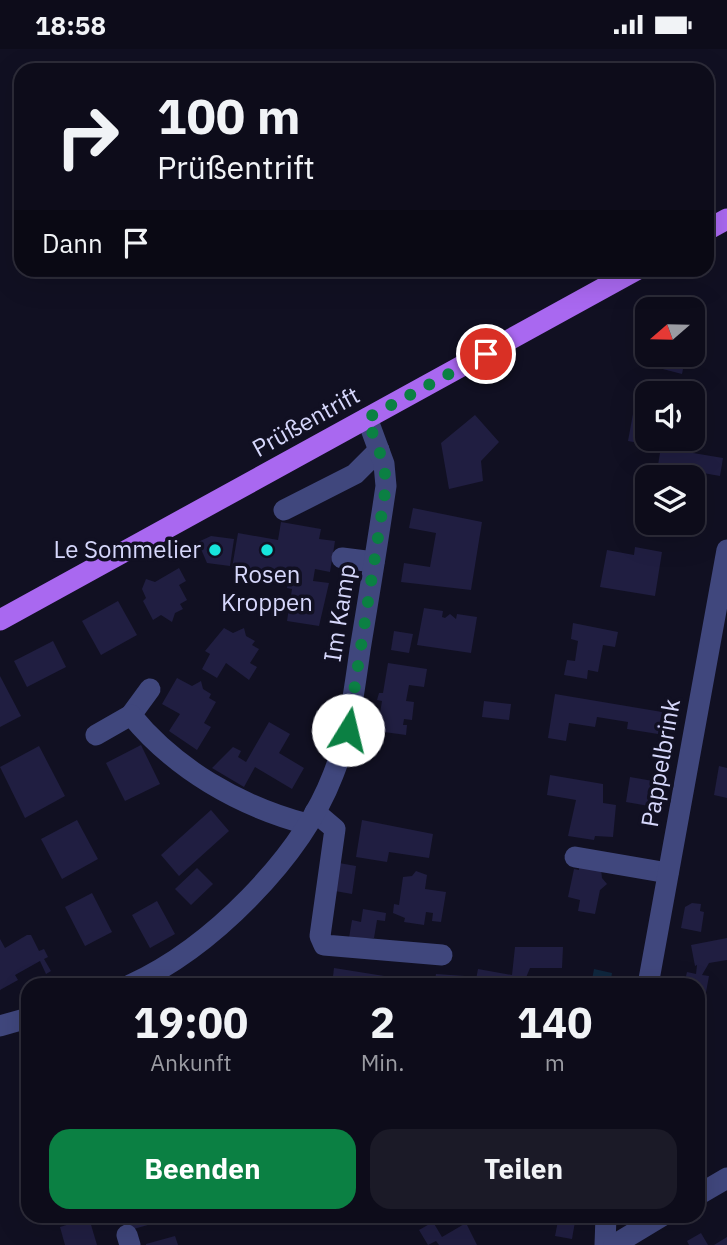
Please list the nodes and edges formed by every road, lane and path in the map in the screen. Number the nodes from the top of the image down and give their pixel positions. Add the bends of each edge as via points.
1 (623, 277) edge
2 (367, 418) junction
3 (379, 450) junction
4 (284, 510) dead end
5 (727, 550) edge
6 (342, 558) dead end
7 (374, 562) junction
8 (0, 619) edge
9 (150, 689) dead end
10 (131, 715) junction
11 (96, 735) dead end
12 (311, 818) junction
13 (575, 857) dead end
14 (668, 873) junction
15 (442, 955) dead end
16 (145, 978) edge
17 (649, 978) edge
18 (21, 1020) edge
19 (0, 1026) edge
20 (727, 1178) edge
21 (705, 1191) edge
22 (606, 1223) edge
23 (650, 1223) edge
24 (605, 1245) edge
25 (614, 1245) edge

1 - 2 main road, Prüßentrift
2 - 3 street, Im Kamp
2 - 8 main road, Prüßentrift
3 - 4 street via 355,474
3 - 7 street, Im Kamp via 386,486
5 - 14 street, Pappelbrink
6 - 7 street
7 - 12 street, Im Kamp via 348,730 333,775
9 - 10 street
10 - 11 street
10 - 12 street via 191,772 278,816
12 - 15 street via 335,829 320,936 324,945
12 - 16 street, Im Kamp via 246,901 189,950
13 - 14 street
14 - 17 street, Pappelbrink
18 - 19 street
20 - 21 street
22 - 24 street
23 - 25 street

